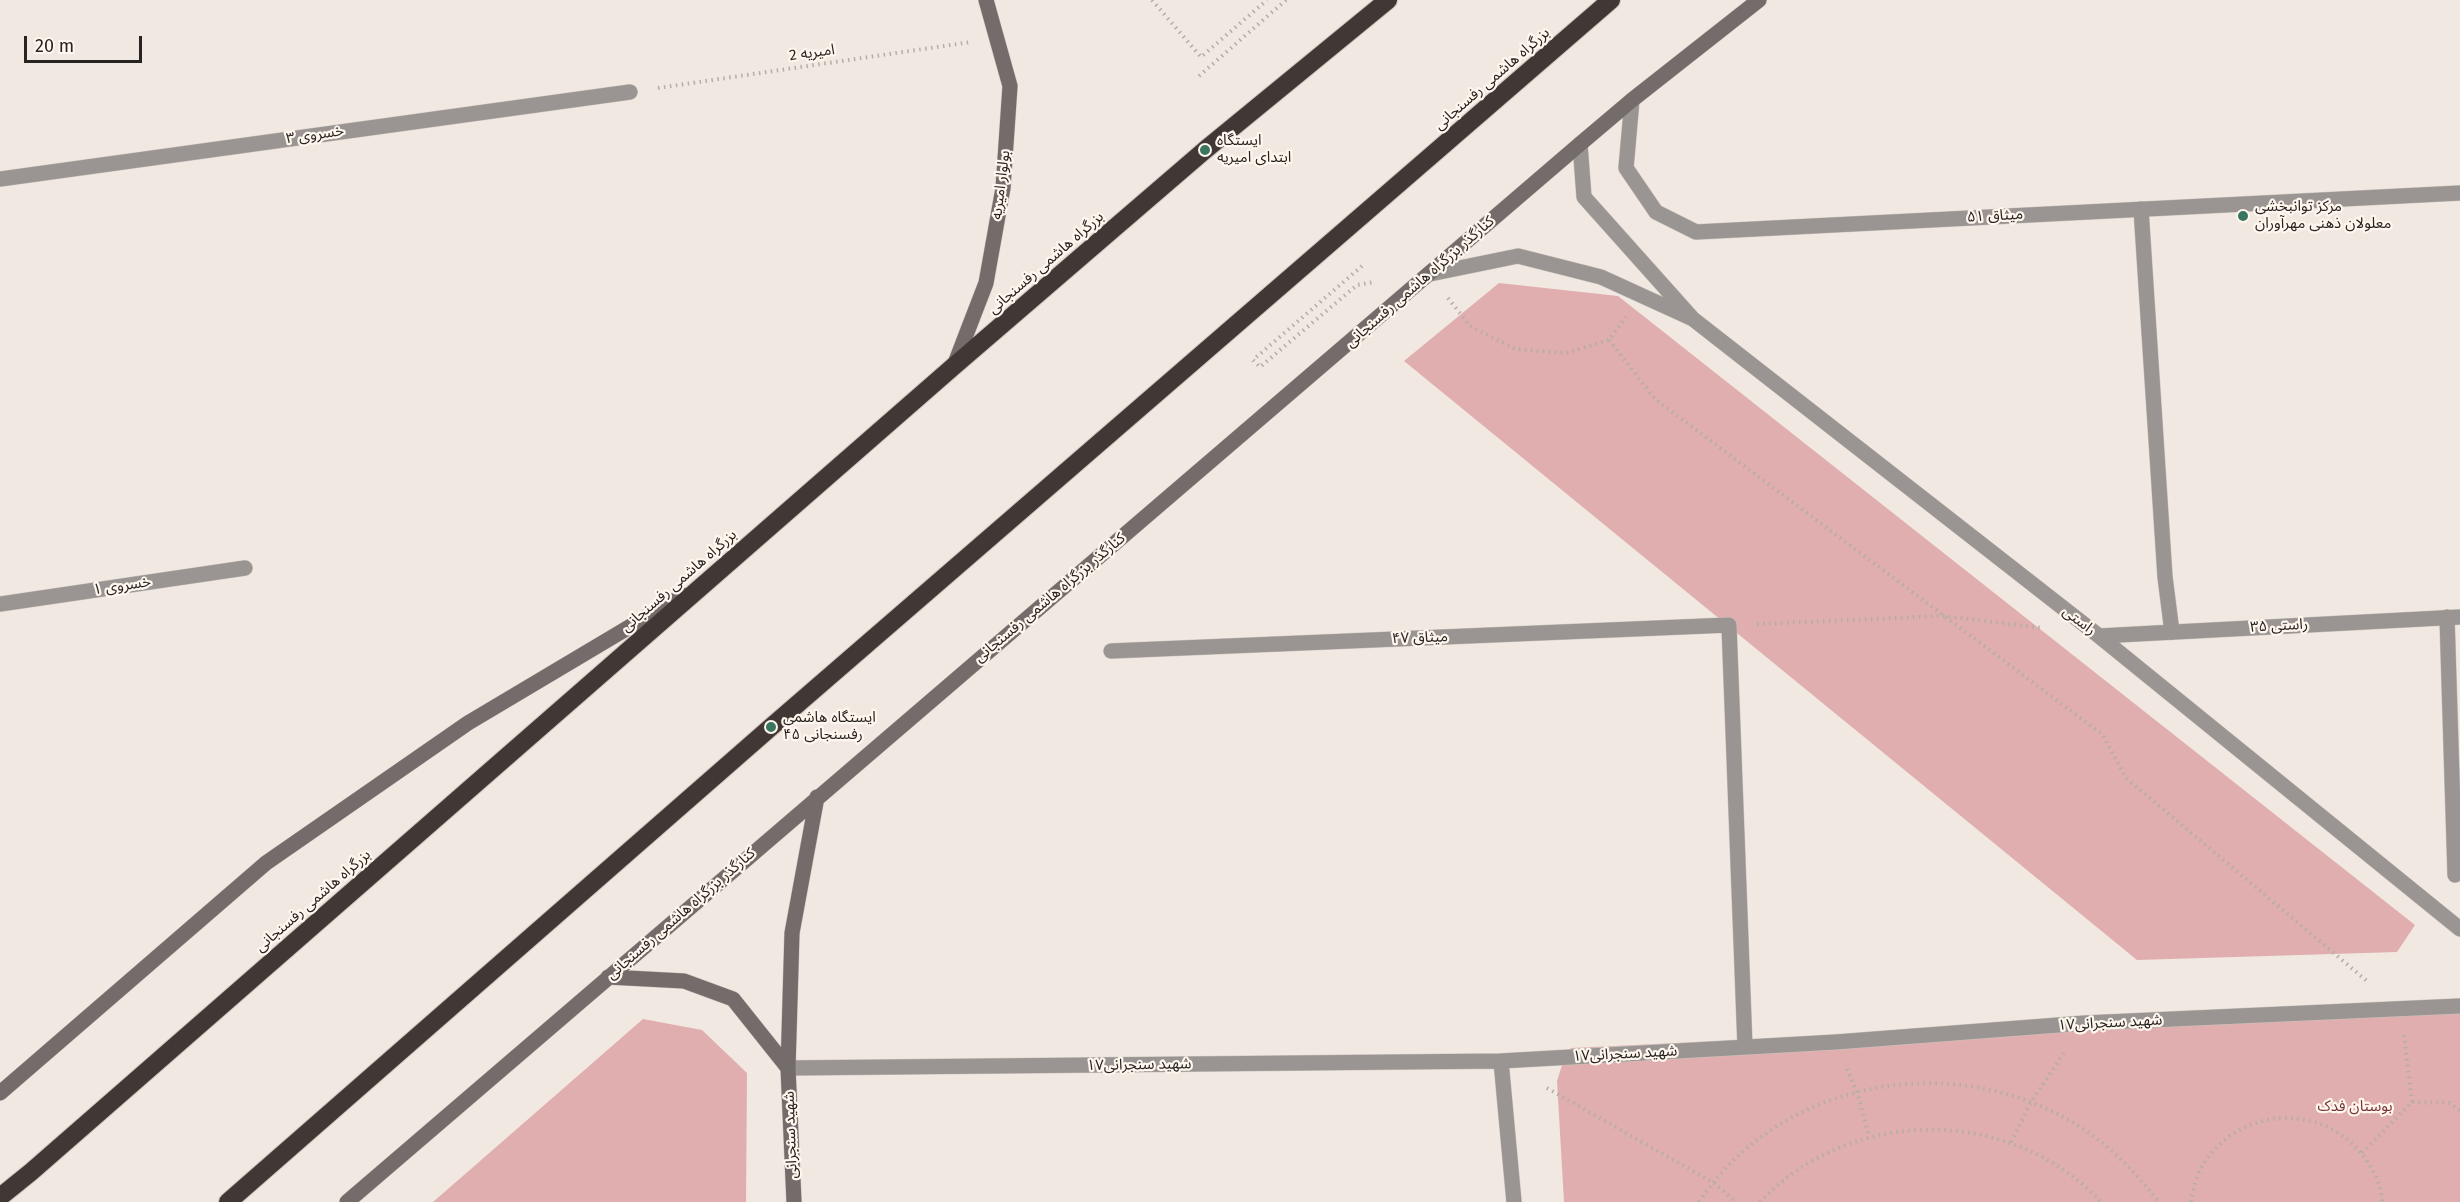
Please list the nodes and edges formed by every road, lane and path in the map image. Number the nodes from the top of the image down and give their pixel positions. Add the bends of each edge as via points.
1 (986, 0) edge
2 (1152, 0) edge
3 (1268, 0) edge
4 (1286, 0) edge
5 (1388, 0) edge
6 (1611, 0) edge
7 (1759, 0) edge
8 (997, 38) junction
9 (1199, 76) dead end
10 (630, 92) joint
11 (1632, 100) junction
12 (1580, 144) junction
13 (0, 179) edge
14 (2460, 194) edge
15 (2141, 209) junction
16 (1362, 266) dead end
17 (1430, 274) junction
18 (1357, 285) dead end
19 (1642, 296) junction
20 (1693, 319) junction
21 (1609, 340) junction
22 (954, 366) junction
23 (245, 568) dead end
24 (706, 581) junction
25 (0, 604) edge
26 (1945, 616) junction
27 (2454, 617) edge
28 (1729, 625) junction
29 (2051, 630) dead end
30 (2172, 632) junction
31 (2099, 636) junction
32 (1111, 651) dead end
33 (817, 797) junction
34 (2455, 875) dead end
35 (2460, 929) edge
36 (608, 977) junction
37 (2460, 1006) edge
38 (2401, 1010) junction
39 (2085, 1023) junction
40 (1836, 1042) junction
41 (1745, 1047) junction
42 (1501, 1061) junction
43 (789, 1068) junction
44 (1857, 1092) junction
45 (0, 1093) edge
46 (2031, 1102) junction
47 (2412, 1102) junction
48 (2460, 1111) edge
49 (1869, 1136) junction
50 (2011, 1142) junction
51 (2362, 1154) junction
52 (1714, 1183) junction
53 (0, 1197) edge
54 (228, 1202) edge
55 (347, 1202) edge
56 (794, 1202) edge
57 (1514, 1202) edge
58 (1699, 1202) edge
59 (1736, 1202) edge
60 (1760, 1202) edge
61 (2101, 1202) edge
62 (2158, 1202) edge
63 (2191, 1202) edge
64 (2382, 1202) edge

1 - 8 street, بولوار امیریه
2 - 3 path via 1201,57
4 - 9 path
5 - 22 highway, بزرگراه هاشمی رفسنجانی via 1205,150
6 - 54 highway, بزرگراه هاشمی رفسنجانی
7 - 11 street, کنارگذر بزرگراه هاشمی رفسنجانی
8 - 10 path, امیریه 2
8 - 22 street, بولوار امیریه via 1010,86 1004,188 986,283
10 - 13 street, خسروی ۳
11 - 12 street, کنارگذر بزرگراه هاشمی رفسنجانی
11 - 15 street, میثاق ۵۱ via 1626,168 1656,212 1696,231
12 - 17 street, کنارگذر بزرگراه هاشمی رفسنجانی
12 - 20 street via 1584,197
14 - 15 street, میثاق ۵۱
15 - 30 street via 2164,565
16 - 18 path via 1253,360 1260,367
17 - 19 street via 1518,256 1601,277
17 - 21 path via 1470,326 1515,349 1566,353
17 - 33 street, کنارگذر بزرگراه هاشمی رفسنجانی
19 - 20 street
19 - 21 path
20 - 31 street, راستی
21 - 26 path via 1655,399
22 - 24 highway, بزرگراه هاشمی رفسنجانی
23 - 25 street, خسروی ۱
24 - 45 street via 468,723 266,863
24 - 53 highway, بزرگراه هاشمی رفسنجانی
26 - 28 path
26 - 29 path
26 - 38 path via 2103,735 2126,778
27 - 30 street, راستی ۳۵
27 - 34 street
28 - 32 street, میثاق ۴۷
28 - 41 street
30 - 31 street, راستی ۳۵
31 - 35 street, راستی
33 - 36 street, کنارگذر بزرگراه هاشمی رفسنجانی
33 - 43 street, شهید سنجرانی via 792,933
36 - 43 street via 684,981 733,999
36 - 55 street, کنارگذر بزرگراه هاشمی رفسنجانی
37 - 38 street, شهید سنجرانی۱۷
38 - 39 street, شهید سنجرانی۱۷
38 - 47 path
39 - 40 street, شهید سنجرانی۱۷
39 - 46 path
40 - 41 street, شهید سنجرانی۱۷
40 - 44 path
41 - 42 street, شهید سنجرانی۱۷
42 - 43 street, شهید سنجرانی۱۷
42 - 52 path
42 - 57 street
43 - 56 street, شهید سنجرانی
44 - 46 path via 1916,1082 1957,1083
44 - 49 path
44 - 52 path via 1800,1113 1766,1134 1734,1160
46 - 50 path
46 - 62 path via 2072,1121 2106,1144
47 - 48 path via 2450,1103
47 - 51 path
49 - 50 path via 1941,1129
49 - 60 path via 1804,1165
50 - 61 path via 2073,1176
51 - 63 path via 2346,1137 2304,1118 2257,1121 2236,1131 2203,1164
51 - 64 path via 2374,1173
52 - 58 path
52 - 59 path

